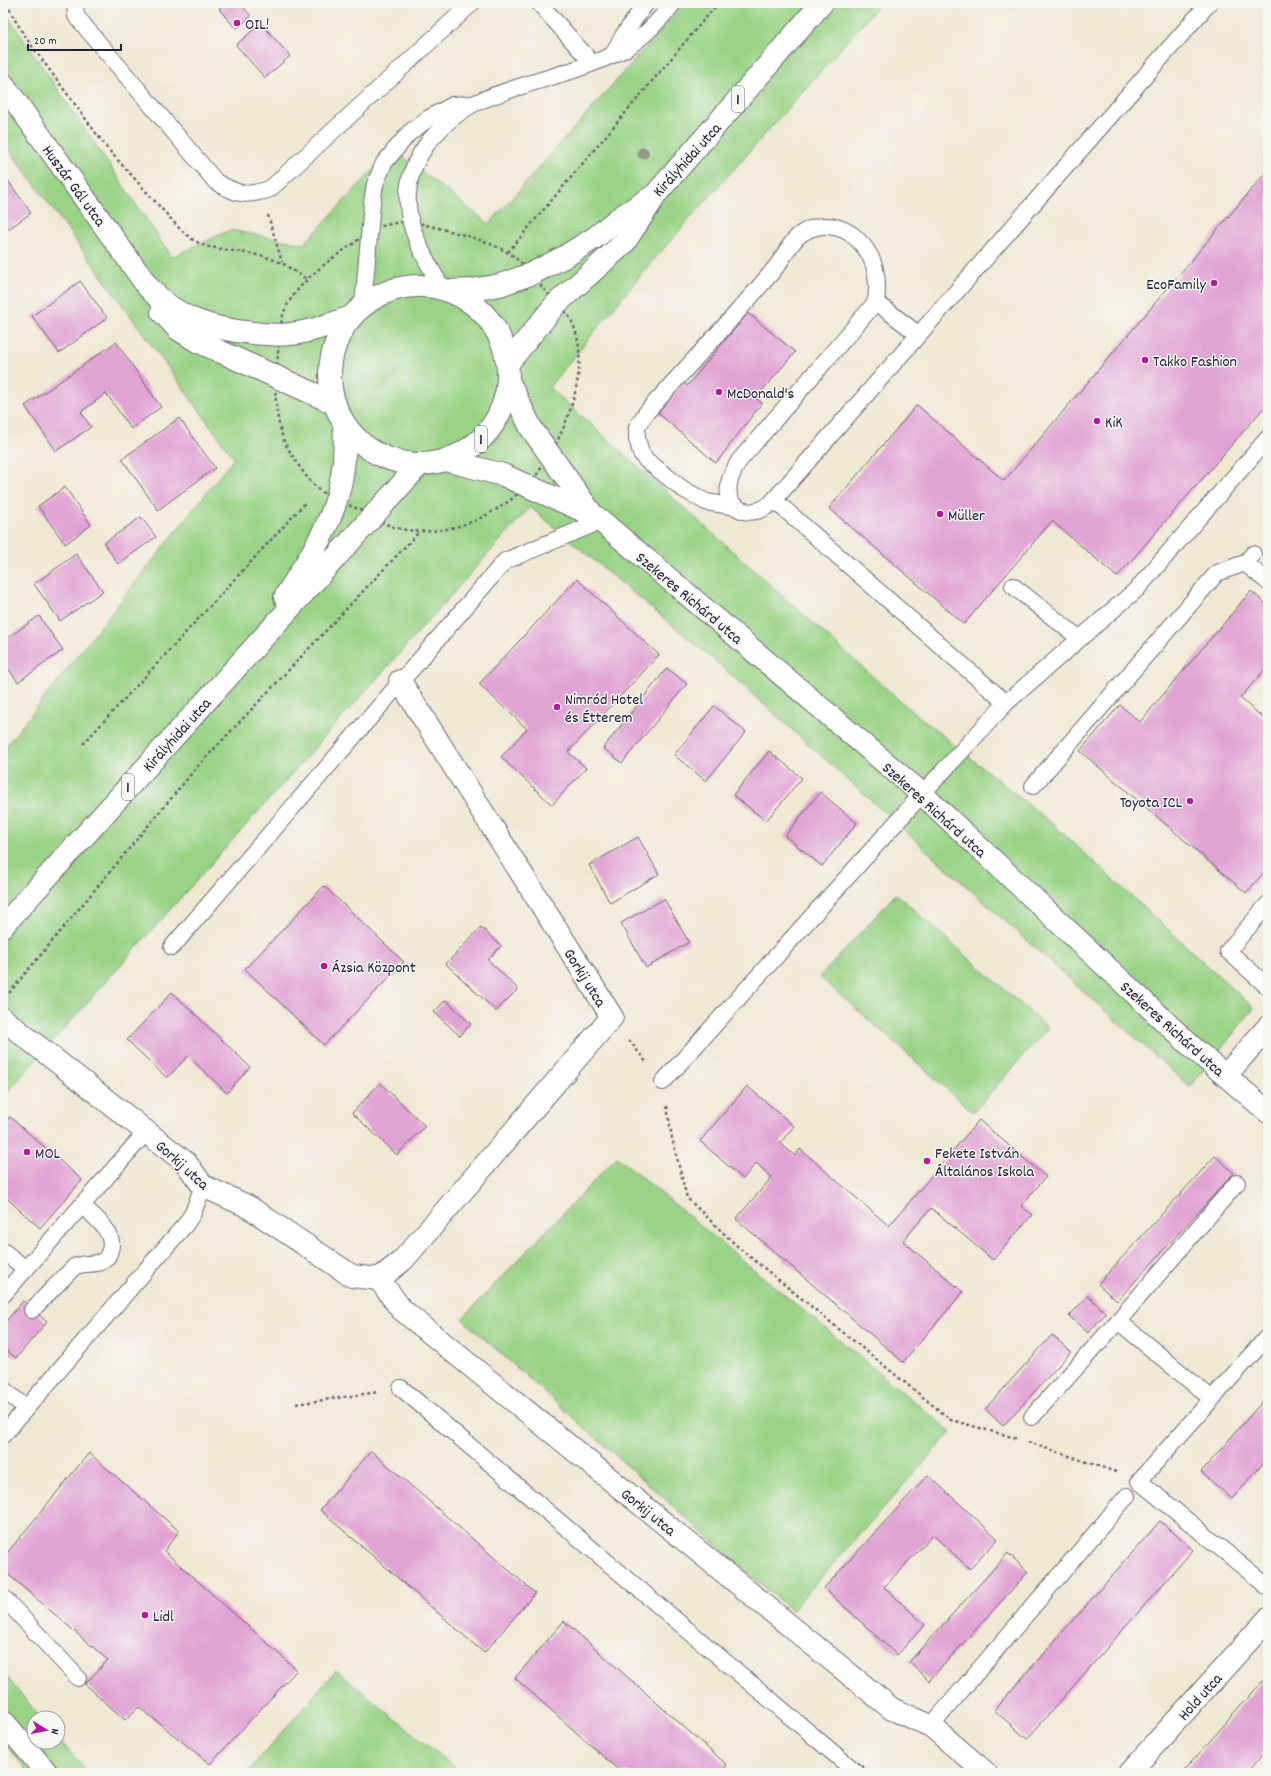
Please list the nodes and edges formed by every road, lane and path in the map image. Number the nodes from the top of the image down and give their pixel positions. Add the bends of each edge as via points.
1 (8, 3) edge
2 (75, 3) edge
3 (472, 3) edge
4 (539, 3) edge
5 (646, 3) edge
6 (674, 3) edge
7 (718, 3) edge
8 (822, 3) edge
9 (1209, 3) edge
10 (613, 54) junction
11 (592, 63) junction
12 (3, 84) edge
13 (474, 104) junction
14 (261, 192) junction
15 (655, 195) junction
16 (409, 220) junction
17 (370, 230) junction
18 (508, 252) junction
19 (282, 263) junction
20 (531, 274) junction
21 (308, 280) junction
22 (148, 286) junction
23 (446, 289) junction
24 (876, 302) junction
25 (556, 304) junction
26 (357, 311) junction
27 (280, 335) junction
28 (919, 335) junction
29 (508, 372) junction
30 (275, 376) junction
31 (334, 403) junction
32 (344, 424) junction
33 (1268, 438) edge
34 (550, 457) junction
35 (446, 460) junction
36 (420, 464) junction
37 (528, 486) junction
38 (318, 489) junction
39 (312, 495) dead end
40 (338, 499) junction
41 (307, 500) dead end
42 (774, 500) junction
43 (737, 508) junction
44 (372, 516) junction
45 (597, 518) junction
46 (419, 531) junction
47 (1268, 582) edge
48 (1013, 586) dead end
49 (1079, 638) junction
50 (252, 649) junction
51 (400, 681) junction
52 (1006, 703) junction
53 (83, 744) dead end
54 (1033, 786) dead end
55 (922, 794) junction
56 (1268, 904) edge
57 (3, 926) edge
58 (172, 947) dead end
59 (1268, 987) edge
60 (7, 995) dead end
61 (612, 1017) junction
62 (3, 1019) edge
63 (1268, 1027) edge
64 (1226, 1075) junction
65 (663, 1082) junction
66 (1268, 1112) edge
67 (147, 1131) junction
68 (1237, 1183) dead end
69 (203, 1186) junction
70 (82, 1205) junction
71 (3, 1251) edge
72 (26, 1269) junction
73 (379, 1279) junction
74 (3, 1295) edge
75 (32, 1310) dead end
76 (1118, 1322) junction
77 (1268, 1336) edge
78 (401, 1388) joint
79 (3, 1389) edge
80 (1212, 1399) junction
81 (296, 1404) dead end
82 (26, 1408) junction
83 (1032, 1417) dead end
84 (3, 1435) edge
85 (1139, 1482) junction
86 (1127, 1496) dead end
87 (1268, 1587) edge
88 (3, 1597) edge
89 (1268, 1619) edge
90 (78, 1678) dead end
91 (3, 1721) edge
92 (931, 1726) junction
93 (47, 1773) edge
94 (857, 1773) edge
95 (986, 1773) edge
96 (1129, 1773) edge

1 - 19 path via 26,38 107,148 179,228 205,246 263,256
2 - 14 lane via 76,16 216,182 233,191 251,195
3 - 14 lane via 270,189
4 - 11 lane
5 - 10 lane
6 - 10 lane via 640,38
7 - 18 path
8 - 15 street, Királyhidai utca / 1
9 - 28 lane
10 - 11 lane
11 - 13 lane
12 - 22 street, Huszár Gál utca
13 - 16 lane via 440,129 416,158 408,185
13 - 17 lane via 453,105 445,109 410,133 392,152 375,184
14 - 19 path
15 - 20 street, Királyhidai utca / 1 via 619,218 596,237
15 - 25 street, 1 via 624,243
16 - 17 path
16 - 18 path via 482,240
16 - 23 lane via 417,243
17 - 21 path via 326,262
17 - 26 lane
18 - 20 path
19 - 21 path
20 - 23 street, Királyhidai utca / 1 via 472,290
20 - 25 path
21 - 27 path via 288,304
22 - 27 street, Huszár Gál utca via 174,311 203,324 221,329
22 - 30 street, Huszár Gál utca via 163,315 178,329 197,341
23 - 26 street, 1 via 428,286 401,287 375,297
23 - 29 street, 1 via 465,298 489,319 504,347
24 - 28 lane
24 - 43 lane via 739,461 729,484 732,501
24 - 43 lane via 877,271 871,255 856,238 833,226 812,228 802,232 795,238 777,266 646,413 637,427 641,453 646,460 683,489 706,502
25 - 29 street, 1
25 - 34 path via 571,319 578,340 578,363 574,398
26 - 27 street, Huszár Gál utca via 316,329
26 - 31 street, 1 via 342,330 331,358 331,389
27 - 30 path
28 - 42 lane
29 - 34 street, Szekeres Richárd utca via 531,428
29 - 35 street, 1 via 506,395 494,423 473,446
30 - 31 street, Huszár Gál utca
30 - 38 path via 279,424 286,445
31 - 32 street, 1
32 - 36 street, 1 via 356,438 375,452 402,463
32 - 40 street, Királyhidai utca / 1 via 345,464
33 - 49 lane via 1137,589
34 - 37 path
34 - 45 street, Szekeres Richárd utca
35 - 36 street, 1
35 - 37 street, Szekeres Richárd utca via 503,475
36 - 44 street, Királyhidai utca / 1
37 - 45 street, Szekeres Richárd utca
37 - 46 path via 506,505 470,522 439,530
38 - 39 path
38 - 40 path
40 - 44 path
40 - 50 street, Királyhidai utca / 1 via 310,557
41 - 53 path
42 - 43 lane via 761,511 744,512
42 - 52 lane
44 - 46 path via 394,528
44 - 50 street, Királyhidai utca / 1
45 - 51 lane via 505,562
45 - 55 street, Szekeres Richárd utca
46 - 60 path via 197,767
47 - 54 lane via 1249,558 1217,573
48 - 49 lane
49 - 52 lane
50 - 57 street, Királyhidai utca / 1
51 - 58 lane
51 - 61 street, Gorkij utca
52 - 55 lane
55 - 64 street, Szekeres Richárd utca via 1192,1047
55 - 65 lane
56 - 59 lane via 1228,951
61 - 65 path
61 - 73 street, Gorkij utca via 403,1260
62 - 67 street, Gorkij utca
63 - 64 street
64 - 66 street, Szekeres Richárd utca
65 - 85 path via 672,1138 687,1198 738,1247 951,1420 1003,1434
67 - 69 street, Gorkij utca via 186,1163
67 - 70 lane
68 - 76 lane
69 - 73 street, Gorkij utca via 246,1206 352,1276
69 - 82 lane via 193,1213 185,1225
70 - 72 lane
70 - 75 lane via 107,1230 111,1243 109,1254 100,1262 79,1264 74,1267
71 - 72 lane
72 - 74 lane
73 - 92 street, Gorkij utca via 401,1309 892,1709
76 - 80 lane
76 - 83 lane
77 - 80 lane
78 - 81 path
78 - 94 lane
79 - 82 lane
80 - 85 lane
82 - 84 lane
85 - 87 lane
86 - 92 lane
88 - 90 lane
89 - 96 street, Hold utca
91 - 93 street
92 - 95 street, Gorkij utca

